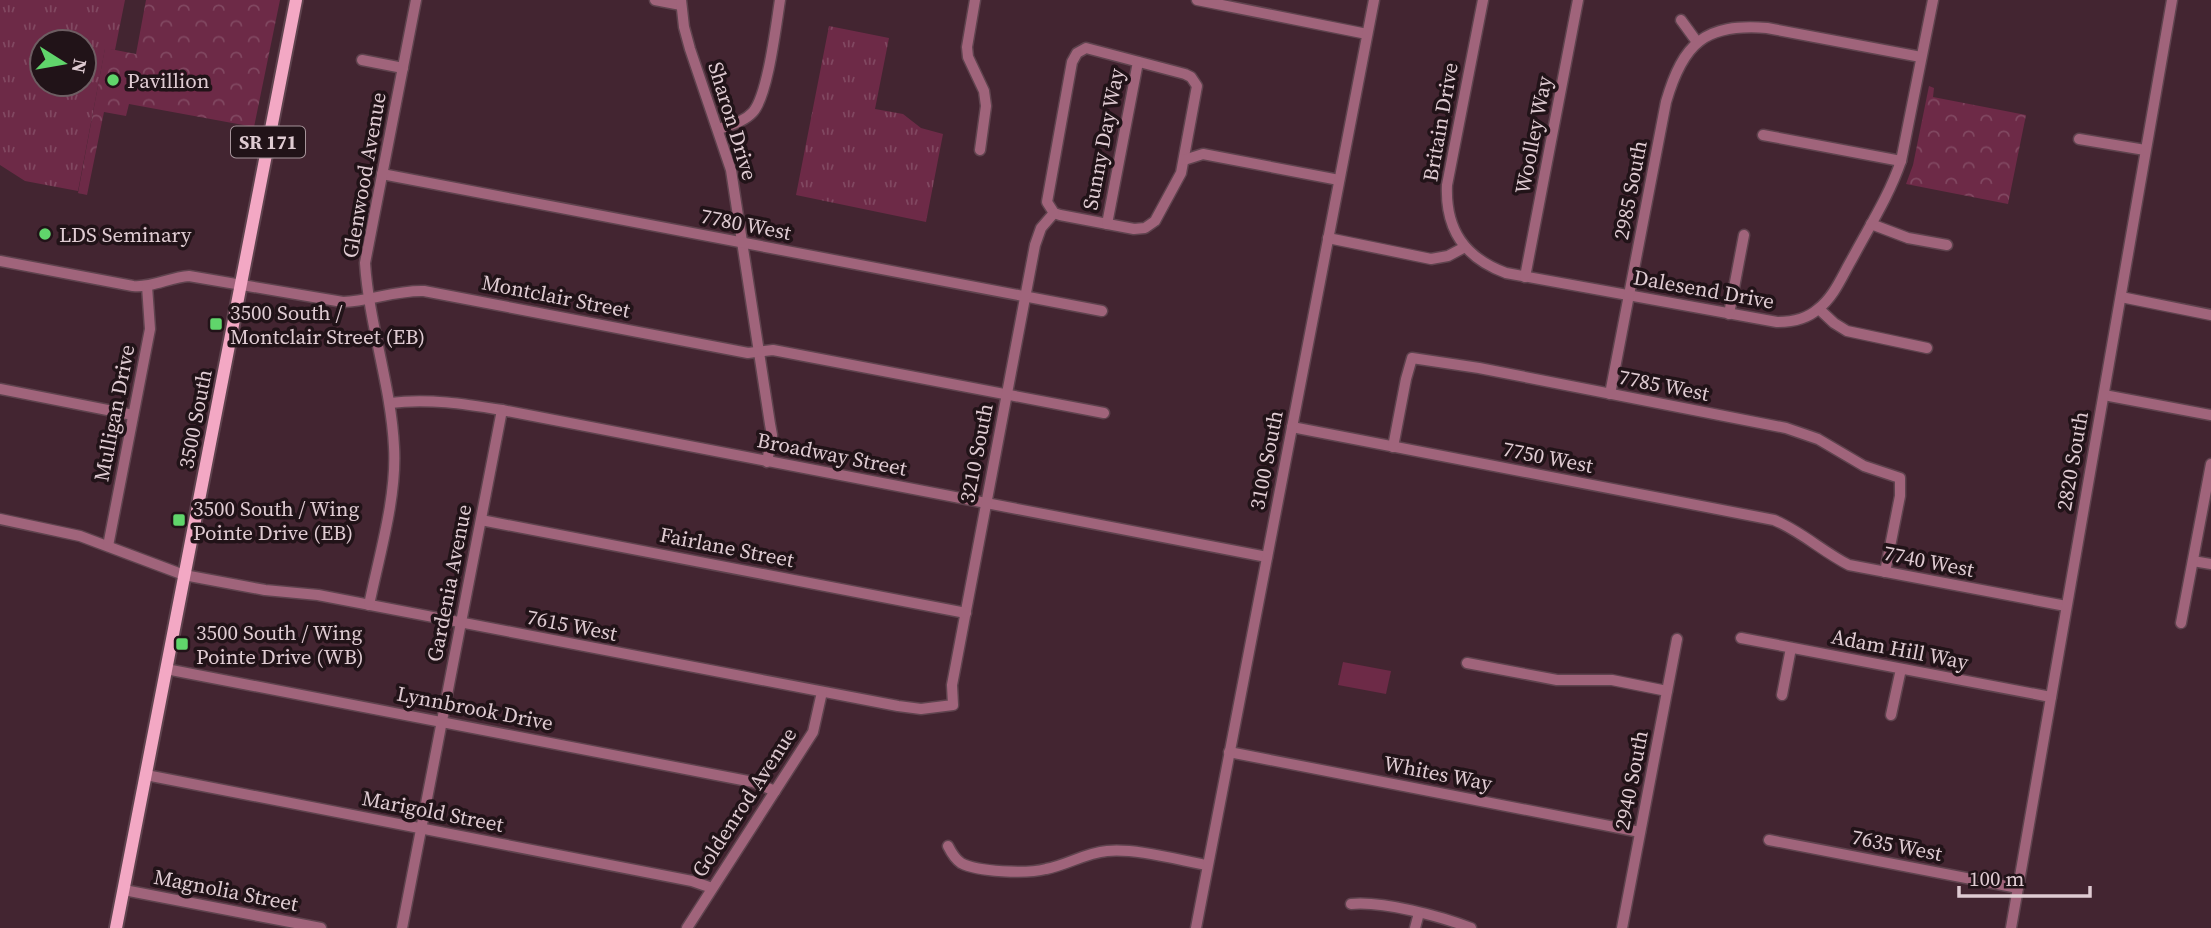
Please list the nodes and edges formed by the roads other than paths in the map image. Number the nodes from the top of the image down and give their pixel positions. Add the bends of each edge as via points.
1 (296, 0) edge
2 (416, 0) edge
3 (655, 0) edge
4 (780, 0) edge
5 (975, 0) edge
6 (1198, 0) edge
7 (1374, 0) edge
8 (1483, 0) edge
9 (1578, 0) edge
10 (1933, 0) edge
11 (2172, 0) edge
12 (681, 3) edge
13 (1681, 20) dead end
14 (1367, 34) junction
15 (1697, 42) junction
16 (1921, 58) junction
17 (362, 60) dead end
18 (1138, 62) junction
19 (403, 68) junction
20 (719, 129) junction
21 (1763, 135) dead end
22 (1189, 138) junction
23 (2079, 138) dead end
24 (980, 150) dead end
25 (2146, 150) junction
26 (1203, 154) junction
27 (1184, 160) junction
28 (1901, 161) junction
29 (382, 174) junction
30 (1339, 180) junction
31 (1051, 210) junction
32 (1871, 223) junction
33 (1107, 224) junction
34 (1744, 235) dead end
35 (1328, 238) junction
36 (743, 243) junction
37 (1947, 246) dead end
38 (1465, 247) junction
39 (0, 261) edge
40 (1525, 277) junction
41 (240, 284) junction
42 (147, 286) junction
43 (1630, 295) junction
44 (1026, 296) junction
45 (2121, 297) junction
46 (369, 299) junction
47 (1818, 309) junction
48 (1102, 311) dead end
49 (1729, 314) junction
50 (2211, 314) edge
51 (1927, 348) dead end
52 (760, 352) junction
53 (0, 389) edge
54 (1611, 394) junction
55 (2104, 395) junction
56 (1007, 396) junction
57 (390, 402) junction
58 (502, 410) junction
59 (1104, 413) dead end
60 (133, 415) junction
61 (2211, 415) edge
62 (1292, 427) junction
63 (1393, 447) junction
64 (767, 462) junction
65 (2211, 464) edge
66 (986, 503) junction
67 (0, 519) edge
68 (481, 520) junction
69 (1795, 530) joint
70 (108, 546) junction
71 (1267, 557) junction
72 (2193, 561) junction
73 (2211, 564) edge
74 (1885, 572) junction
75 (184, 575) junction
76 (369, 605) junction
77 (2066, 606) junction
78 (966, 612) junction
79 (461, 623) junction
80 (2181, 623) dead end
81 (1741, 638) dead end
82 (1677, 639) dead end
83 (1791, 648) junction
84 (1467, 663) dead end
85 (166, 668) junction
86 (1901, 669) junction
87 (1667, 691) junction
88 (822, 692) junction
89 (1782, 695) dead end
90 (2051, 697) junction
91 (953, 705) joint
92 (1891, 715) dead end
93 (442, 721) junction
94 (1229, 752) junction
95 (146, 775) junction
96 (775, 790) junction
97 (421, 828) junction
98 (1640, 832) junction
99 (1769, 840) dead end
100 (947, 846) dead end
101 (1208, 865) junction
102 (712, 888) junction
103 (2018, 888) junction
104 (124, 890) junction
105 (1351, 904) dead end
106 (1419, 913) junction
107 (116, 928) edge
108 (321, 928) edge
109 (402, 928) edge
110 (687, 928) edge
111 (1196, 928) edge
112 (1415, 928) edge
113 (1471, 928) edge
114 (1622, 928) edge
115 (2011, 928) edge

1 - 41 main road, 3500 South / SR 171
2 - 19 street, Glenwood Avenue
3 - 12 street
4 - 20 street via 759,103 753,113
5 - 24 street via 967,47 986,106
6 - 14 street
7 - 14 street, 3100 South
8 - 38 street, Britain Drive via 1447,185 1450,219
9 - 40 street, Woolley Way
10 - 16 street
11 - 25 street, 2820 South
12 - 20 street, Sharon Drive via 690,49
13 - 15 street
14 - 30 street, 3100 South
15 - 16 street via 1722,29 1741,26
15 - 43 street, 2985 South via 1680,64 1666,102
16 - 28 street
17 - 19 street
18 - 22 street via 1194,80 1197,94
18 - 31 street via 1093,48 1074,56 1047,196
18 - 33 street, Sunny Day Way
19 - 29 street, Glenwood Avenue
20 - 36 street, Sharon Drive
21 - 28 street
22 - 26 street
22 - 27 street
23 - 25 street
25 - 45 street, 2820 South
26 - 27 street
26 - 30 street
27 - 33 street via 1149,227
28 - 32 street
29 - 36 street, 7780 West
29 - 46 street, Glenwood Avenue via 365,262
30 - 35 street, 3100 South
31 - 33 street
31 - 44 street, 3210 South via 1035,245
32 - 37 street via 1908,238
32 - 47 street via 1833,292
34 - 49 street
35 - 38 street via 1431,259
35 - 62 street, 3100 South
36 - 44 street, 7780 West
36 - 52 street, Sharon Drive
38 - 40 street, Dalesend Drive via 1491,267
39 - 42 street, Montclair Street
40 - 43 street, Dalesend Drive
41 - 42 street, Montclair Street via 178,276
41 - 46 street, Montclair Street via 343,302
41 - 75 main road, 3500 South / SR 171
42 - 60 street, Mulligan Drive via 150,329
43 - 49 street, Dalesend Drive
43 - 54 street, 2985 South
44 - 48 street, 7780 West
44 - 56 street, 3210 South
45 - 50 street
45 - 55 street, 2820 South
46 - 52 street, Montclair Street via 424,290
46 - 57 street, Glenwood Avenue
47 - 49 street, Dalesend Drive via 1796,321 1777,323
47 - 51 street via 1847,331
52 - 56 street, Montclair Street
52 - 64 street, Sharon Drive via 772,435
53 - 60 street
54 - 63 street, 7785 West via 1412,358
54 - 74 street, 7785 West via 1786,428 1900,478
55 - 61 street
55 - 77 street, 2820 South
56 - 59 street, Montclair Street
56 - 66 street, 3210 South
57 - 58 street, Broadway Street via 440,401
57 - 76 street, Glenwood Avenue via 394,471
58 - 64 street, Broadway Street
58 - 68 street, Gardenia Avenue
60 - 70 street, Mulligan Drive
62 - 63 street, 7750 West
62 - 71 street, 3100 South
63 - 69 street, 7750 West via 1774,520
64 - 66 street, Broadway Street
65 - 72 street
66 - 71 street, Broadway Street
66 - 78 street, 3210 South
67 - 70 street, 7615 West via 55,529
68 - 78 street, Fairlane Street
68 - 79 street, Gardenia Avenue
69 - 74 street, 7740 West via 1849,565
70 - 75 street, 7615 West
71 - 94 street, 3100 South
72 - 73 street
72 - 80 street
74 - 77 street, 7740 West
75 - 76 street, 7615 West
75 - 85 main road, 3500 South / SR 171
76 - 79 street, 7615 West
77 - 90 street, 2820 South
78 - 91 street, 3210 South via 952,685
79 - 88 street, 7615 West
79 - 93 street, Gardenia Avenue
81 - 83 street, Adam Hill Way
82 - 87 street, 2940 South
83 - 86 street, Adam Hill Way
83 - 89 street
84 - 87 street via 1557,680 1612,680
85 - 93 street, Lynnbrook Drive
85 - 95 main road, 3500 South / SR 171
86 - 90 street, Adam Hill Way
86 - 92 street
87 - 98 street, 2940 South
88 - 91 street, 7615 West via 909,708
88 - 96 street, Goldenrod Avenue via 813,732
90 - 103 street, 2820 South
93 - 96 street, Lynnbrook Drive
93 - 97 street, Gardenia Avenue
94 - 98 street, Whites Way
94 - 101 street, 3100 South
95 - 97 street, Marigold Street
95 - 104 main road, 3500 South / SR 171
96 - 102 street, Goldenrod Avenue
97 - 102 street, Marigold Street
97 - 109 street, Gardenia Avenue
98 - 114 street, 2940 South
99 - 103 street, 7635 West
100 - 101 street via 962,863 1012,872 1046,870 1109,850
101 - 111 street, 3100 South
102 - 110 street, Goldenrod Avenue
103 - 115 street, 2820 South
104 - 107 main road, 3500 South / SR 171
104 - 108 street, Magnolia Street
105 - 106 street
106 - 112 street
106 - 113 street

